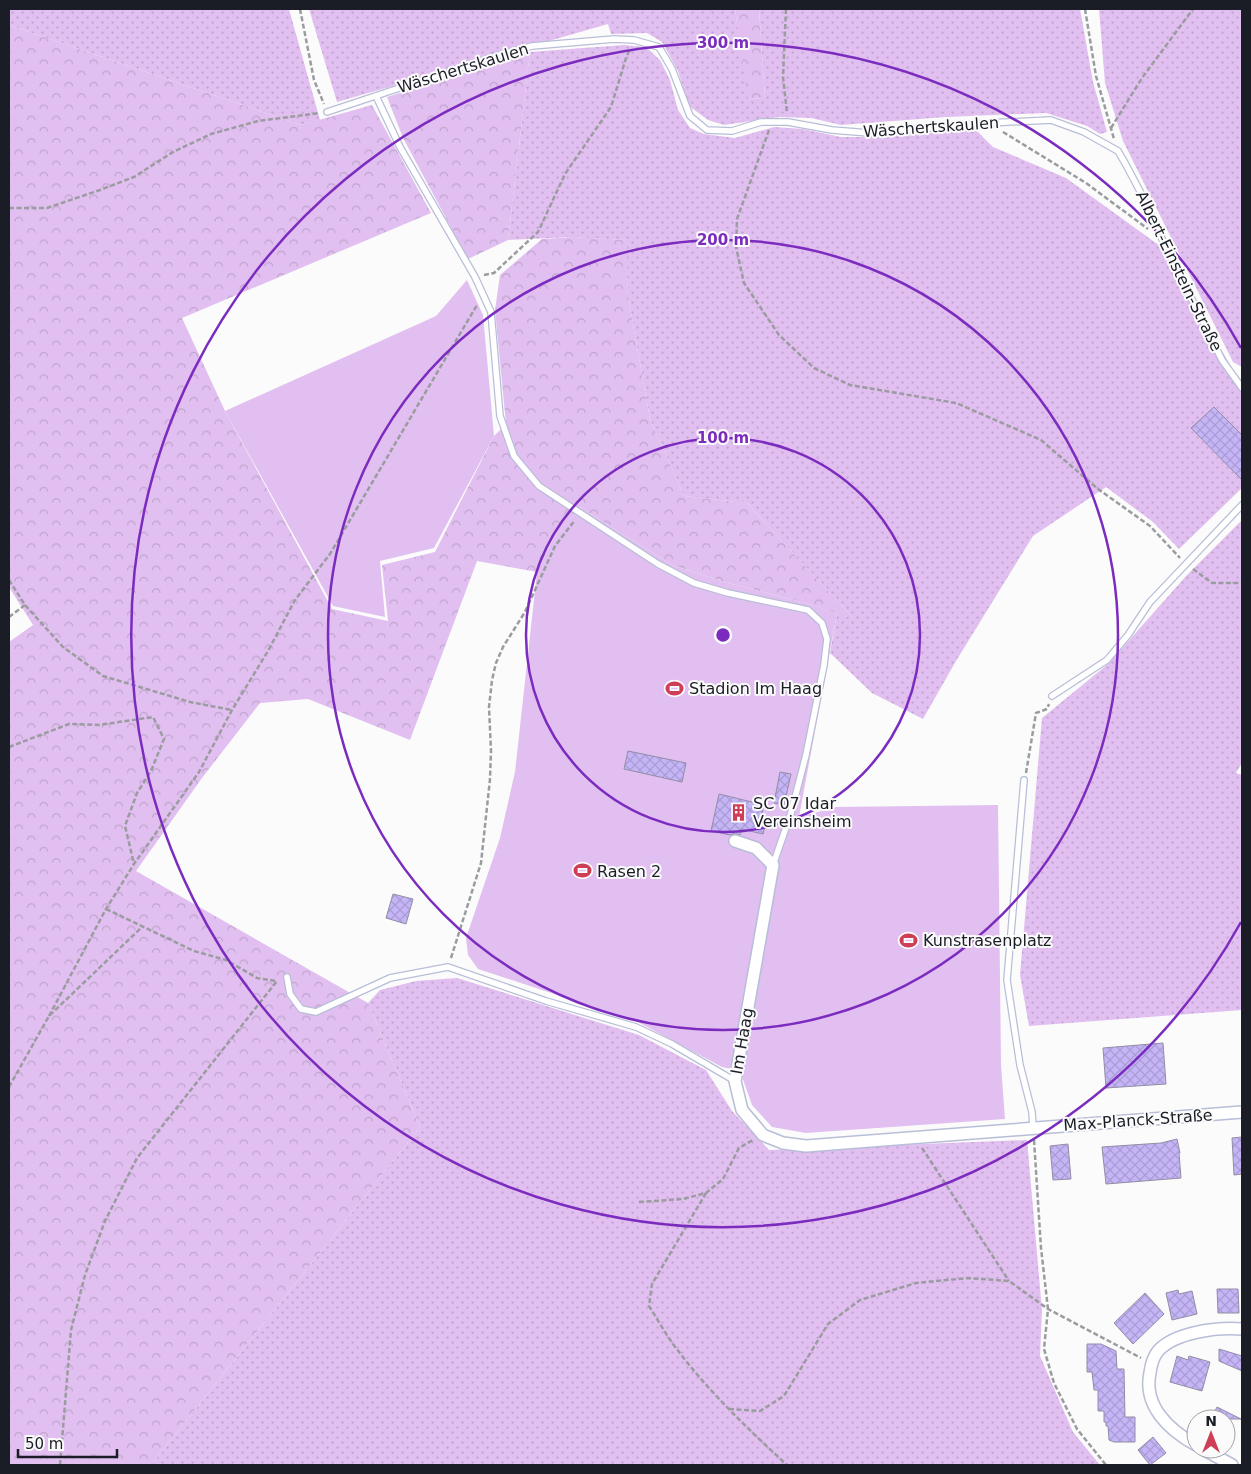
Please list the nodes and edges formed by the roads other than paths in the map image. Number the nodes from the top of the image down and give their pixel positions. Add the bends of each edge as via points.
1 (376, 96) junction
2 (327, 112) road end
3 (1118, 151) joint
4 (1242, 388) edge
5 (1242, 505) edge
6 (1052, 696) road end
7 (1024, 780) road end
8 (735, 841) dead end
9 (773, 864) junction
10 (287, 977) road end
11 (735, 1081) junction
12 (1242, 1112) edge
13 (1033, 1128) junction
14 (1242, 1329) edge
15 (1186, 1438) edge

1 - 2 lane, Wäschertskaulen
1 - 3 lane, Wäschertskaulen via 532,46 634,40 659,47 672,69 690,116 708,130 732,131 761,122 788,122 832,130 869,132 1051,120 1084,132
1 - 9 lane via 400,147 475,277 491,312 500,416 514,456 539,486 658,564 694,583 808,610 822,623 828,638 806,755
3 - 4 lane, Albert-Einstein-Straße via 1144,197 1222,360
5 - 6 lane via 1150,602 1128,636 1107,660
7 - 13 lane via 1007,980
8 - 9 street via 756,848
9 - 11 street, Im Haag
10 - 11 lane via 290,994 301,1009 316,1012 390,978 448,966 546,1001 636,1027
11 - 13 street, Im Haag via 742,1110 763,1135 806,1146
12 - 13 street, Max-Planck-Straße
14 - 15 street via 1199,1331 1174,1339 1158,1351 1148,1383 1151,1401 1161,1418

